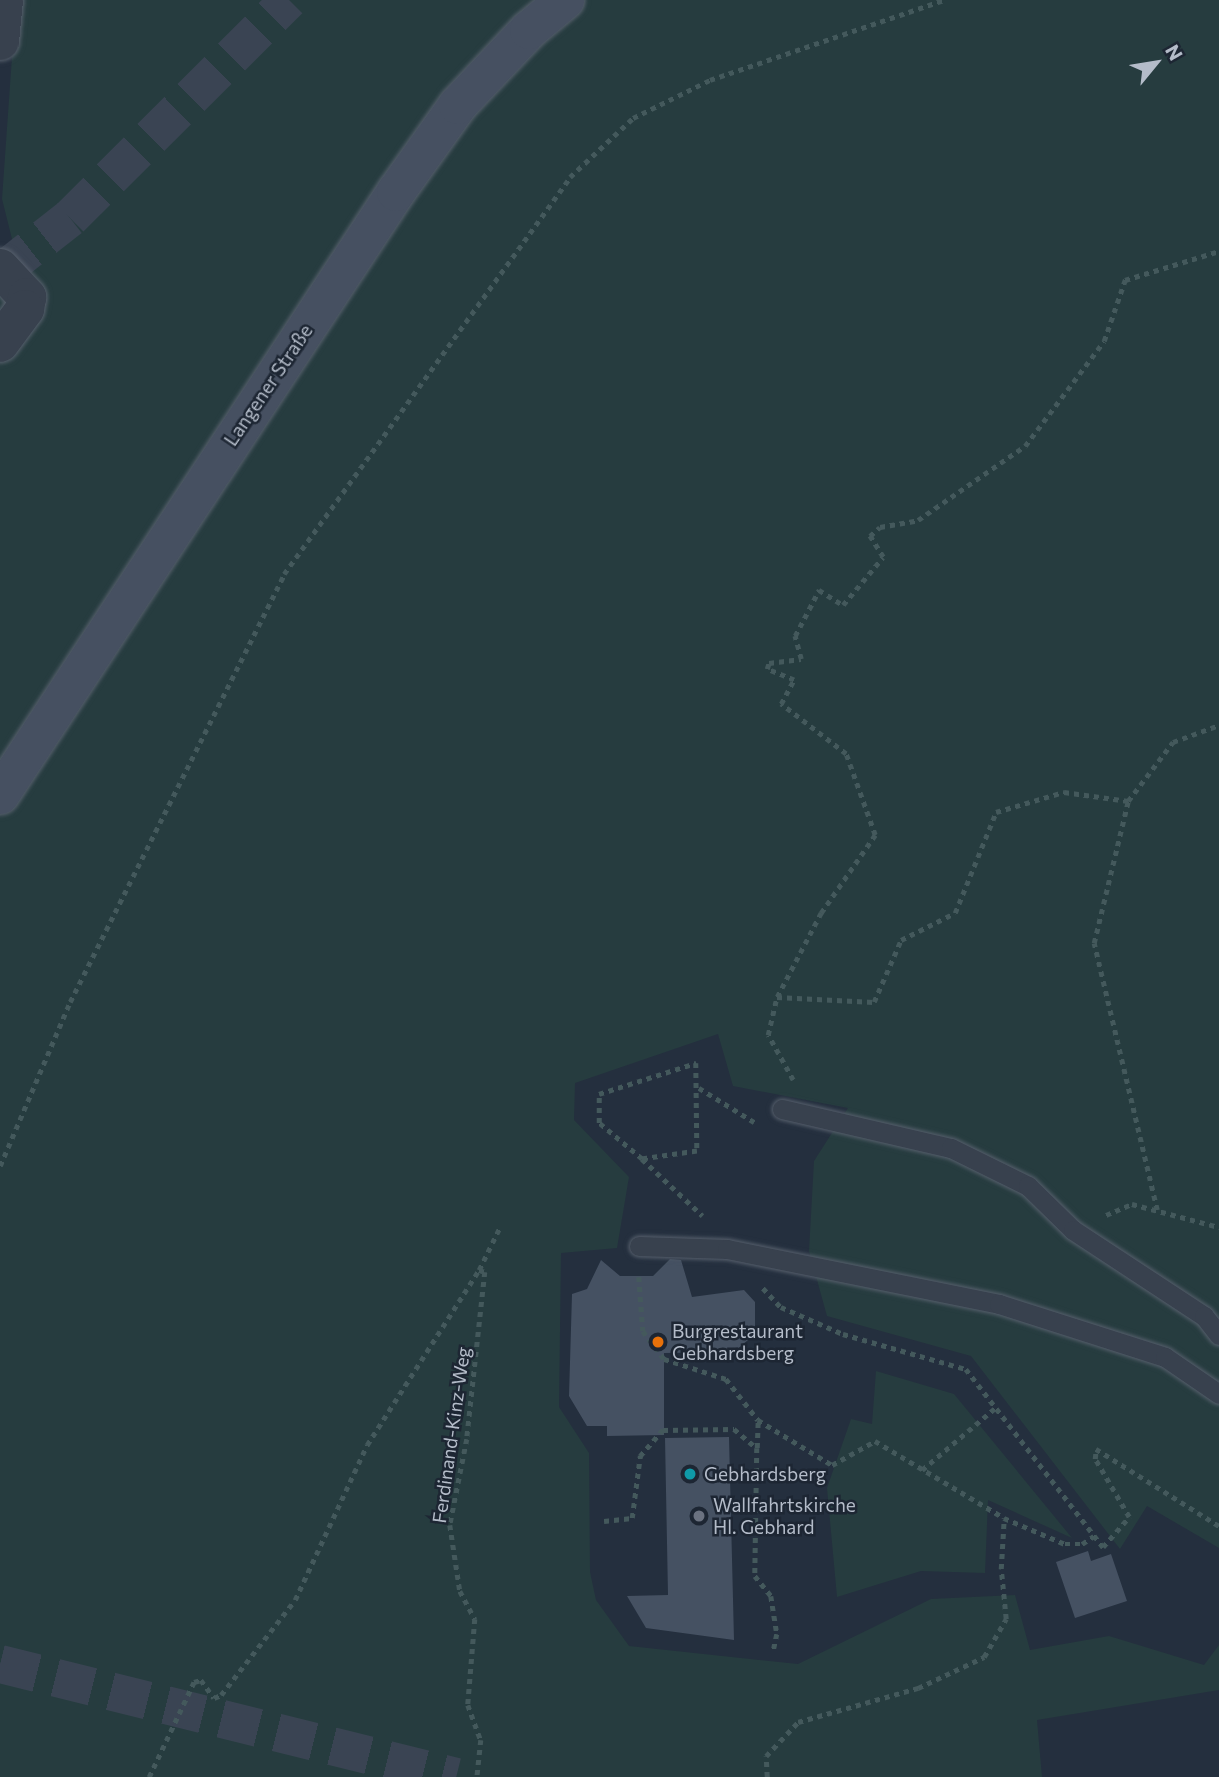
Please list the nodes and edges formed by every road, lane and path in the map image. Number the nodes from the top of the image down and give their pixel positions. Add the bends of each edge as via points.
1 (4, 0) edge
2 (565, 0) edge
3 (943, 0) edge
4 (0, 41) edge
5 (1219, 251) edge
6 (0, 268) edge
7 (0, 343) edge
8 (1219, 725) edge
9 (0, 795) edge
10 (1128, 802) junction
11 (777, 997) junction
12 (698, 1087) junction
13 (789, 1110) joint
14 (760, 1125) dead end
15 (642, 1159) junction
16 (0, 1166) edge
17 (1157, 1210) junction
18 (1219, 1227) edge
19 (499, 1229) dead end
20 (1073, 1230) junction
21 (639, 1246) joint
22 (727, 1249) junction
23 (479, 1270) junction
24 (1219, 1335) edge
25 (1219, 1394) edge
26 (995, 1408) junction
27 (758, 1420) junction
28 (757, 1448) junction
29 (922, 1469) junction
30 (1004, 1518) junction
31 (604, 1521) dead end
32 (1219, 1526) edge
33 (1094, 1536) junction
34 (773, 1653) dead end
35 (149, 1777) edge
36 (477, 1777) edge
37 (767, 1777) edge

1 - 4 street
2 - 9 main road, Langener Straße via 528,30 458,105
3 - 16 path via 710,80 632,118 570,177 284,574 70,1002
5 - 11 path via 1125,280 1104,341 1025,446 918,520 880,527 870,536 883,557 843,605 819,590 795,636 801,659 769,663 767,669 794,680 781,704 846,754 875,835 821,913
6 - 7 street via 27,297 25,309
8 - 10 path via 1173,742
10 - 11 path via 1064,792 996,813 955,913 901,940 874,1002
10 - 17 path via 1094,943
11 - 13 path via 768,1035 798,1089
12 - 14 path
12 - 15 path via 698,1152
12 - 15 path via 696,1063 599,1094 599,1124
13 - 20 lane via 951,1148 1028,1186
15 - 22 path via 715,1227
17 - 18 path
17 - 20 path via 1132,1204
19 - 23 path
20 - 24 lane via 1205,1316
21 - 22 lane
21 - 27 path via 643,1331 664,1359 726,1379
22 - 25 lane via 999,1304 1165,1357
22 - 26 path via 741,1273 781,1307 843,1334 966,1369
23 - 35 path via 367,1444 295,1600 221,1695 214,1698 201,1680 194,1682
23 - 36 path, Ferdinand-Kinz-Weg via 485,1272 467,1439 450,1525 460,1591 475,1619 468,1705 481,1740
26 - 29 path
26 - 33 path
27 - 28 path
27 - 29 path via 832,1465 875,1441
28 - 31 path via 734,1429 663,1430 640,1456 632,1518
28 - 34 path via 755,1576 771,1596 777,1634
29 - 30 path
30 - 33 path via 1065,1544 1082,1544
30 - 37 path via 1001,1569 1006,1619 984,1657 918,1688 799,1722 766,1756
32 - 33 path via 1096,1448 1095,1459 1129,1517 1103,1547

